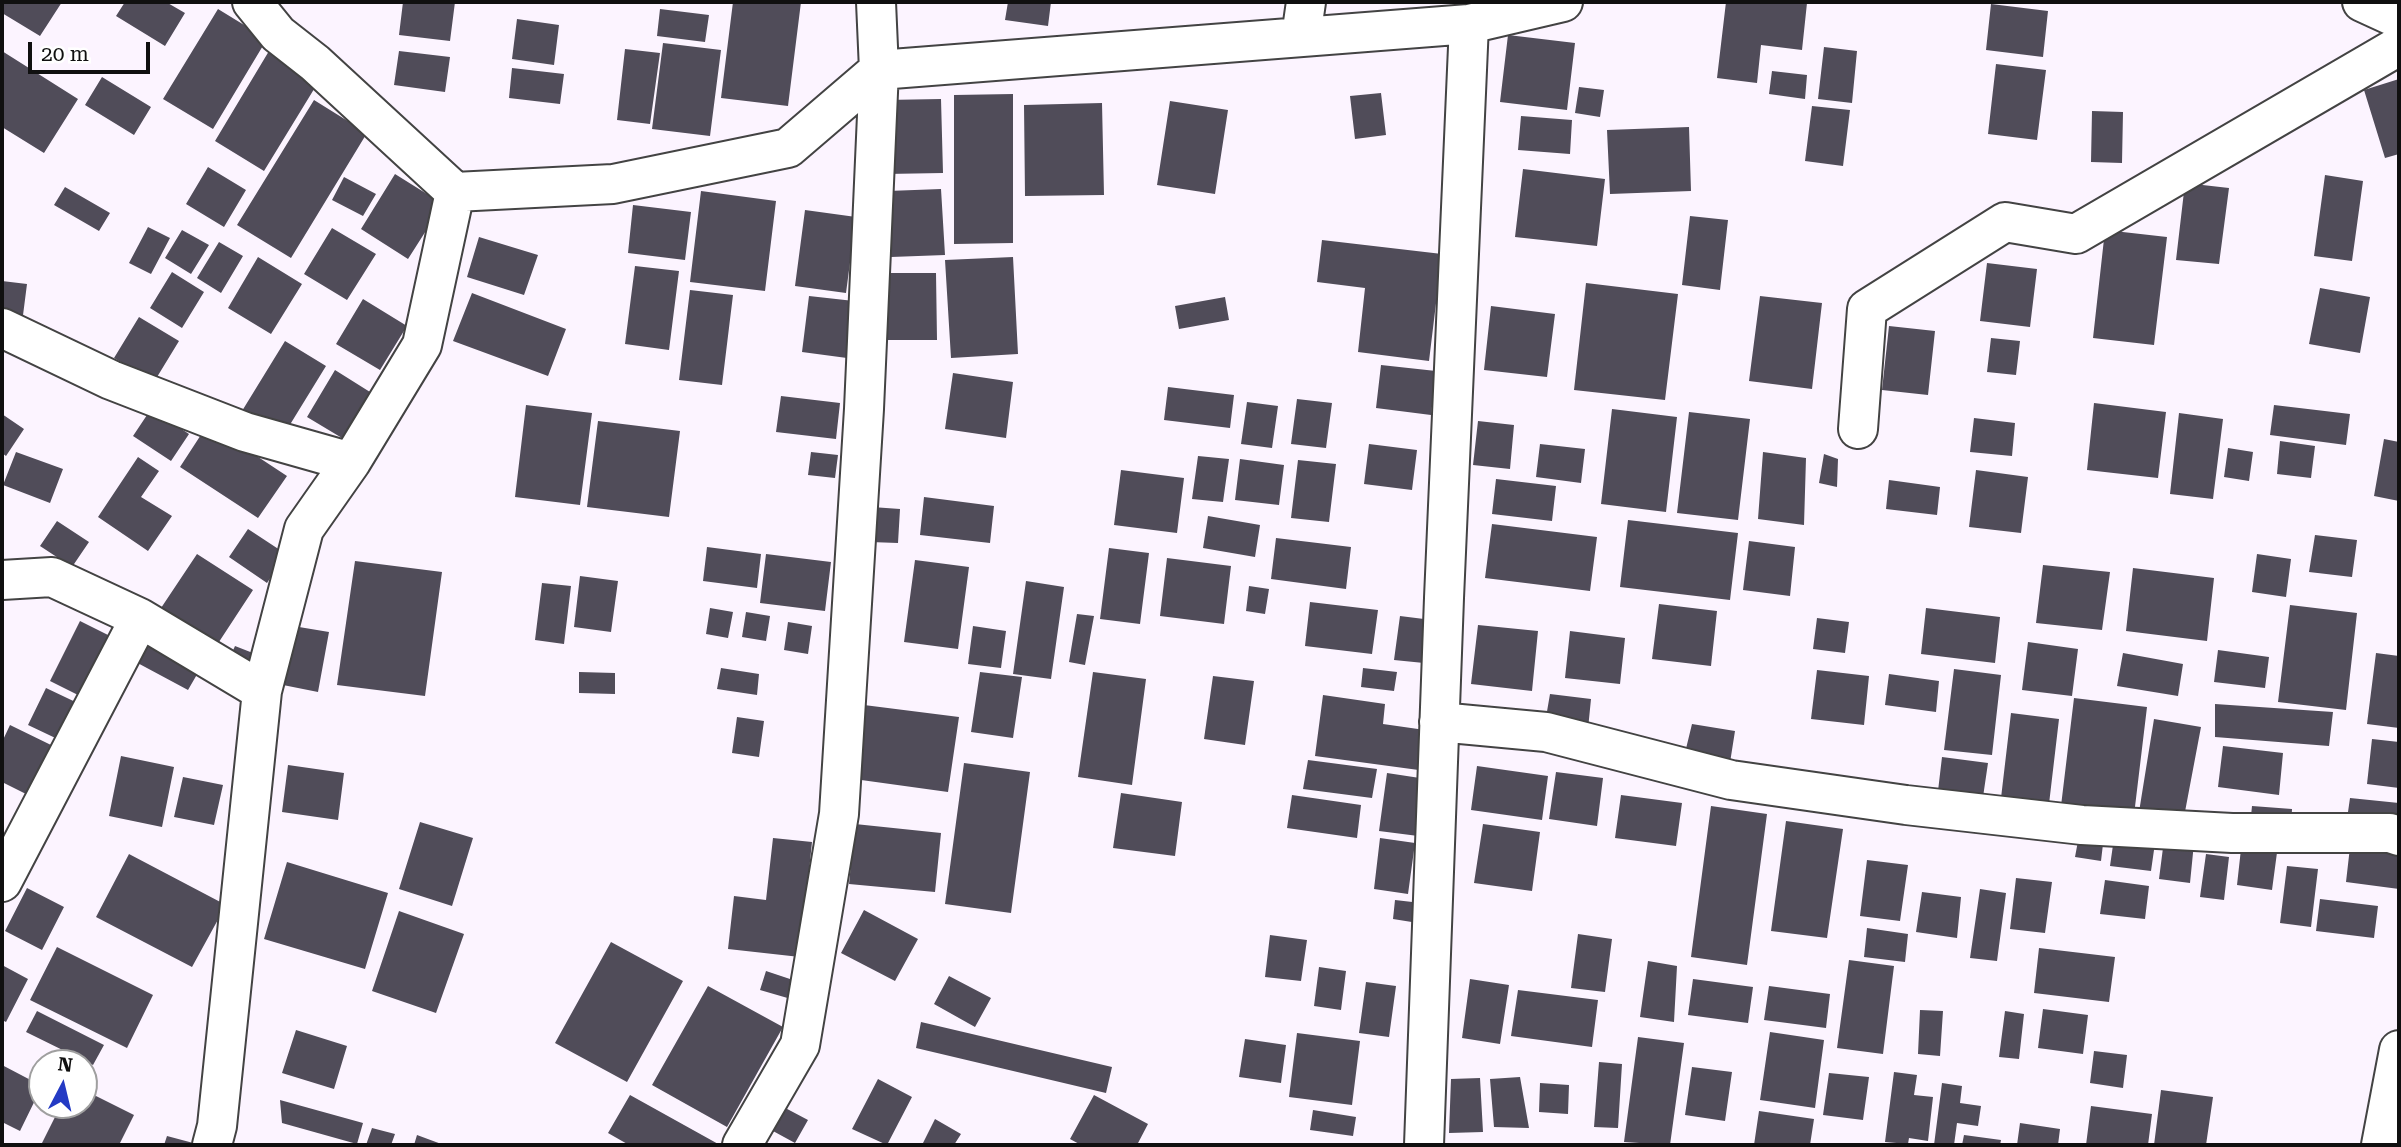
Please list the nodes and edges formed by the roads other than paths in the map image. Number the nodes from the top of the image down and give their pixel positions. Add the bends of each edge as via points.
1 (252, 2) edge
2 (876, 2) edge
3 (1563, 2) edge
4 (2362, 2) edge
5 (2399, 19) edge
6 (1303, 20) edge
7 (1469, 24) junction
8 (2399, 46) edge
9 (879, 70) junction
10 (456, 192) junction
11 (2, 328) edge
12 (1858, 429) dead end
13 (351, 462) junction
14 (2, 580) edge
15 (140, 618) junction
16 (262, 691) junction
17 (1439, 722) junction
18 (2399, 836) edge
19 (2, 882) edge
20 (2399, 1050) edge
21 (212, 1145) edge
22 (741, 1145) edge
23 (1424, 1145) edge
24 (2381, 1145) edge

1 - 10 street via 278,34
2 - 9 street
3 - 7 street
4 - 5 street
6 - 7 street
6 - 9 street
7 - 17 street
8 - 12 street via 2077,234 2005,222 1867,309
9 - 10 street via 788,148 613,184
9 - 22 street via 839,814 800,1045
10 - 13 street via 422,345
11 - 13 street via 111,380 245,432
13 - 16 street via 304,529
14 - 15 street via 52,578
15 - 16 street
15 - 19 street
16 - 21 street
17 - 18 street via 1546,732 1731,780 1906,805 2082,825
17 - 23 street
20 - 24 street

